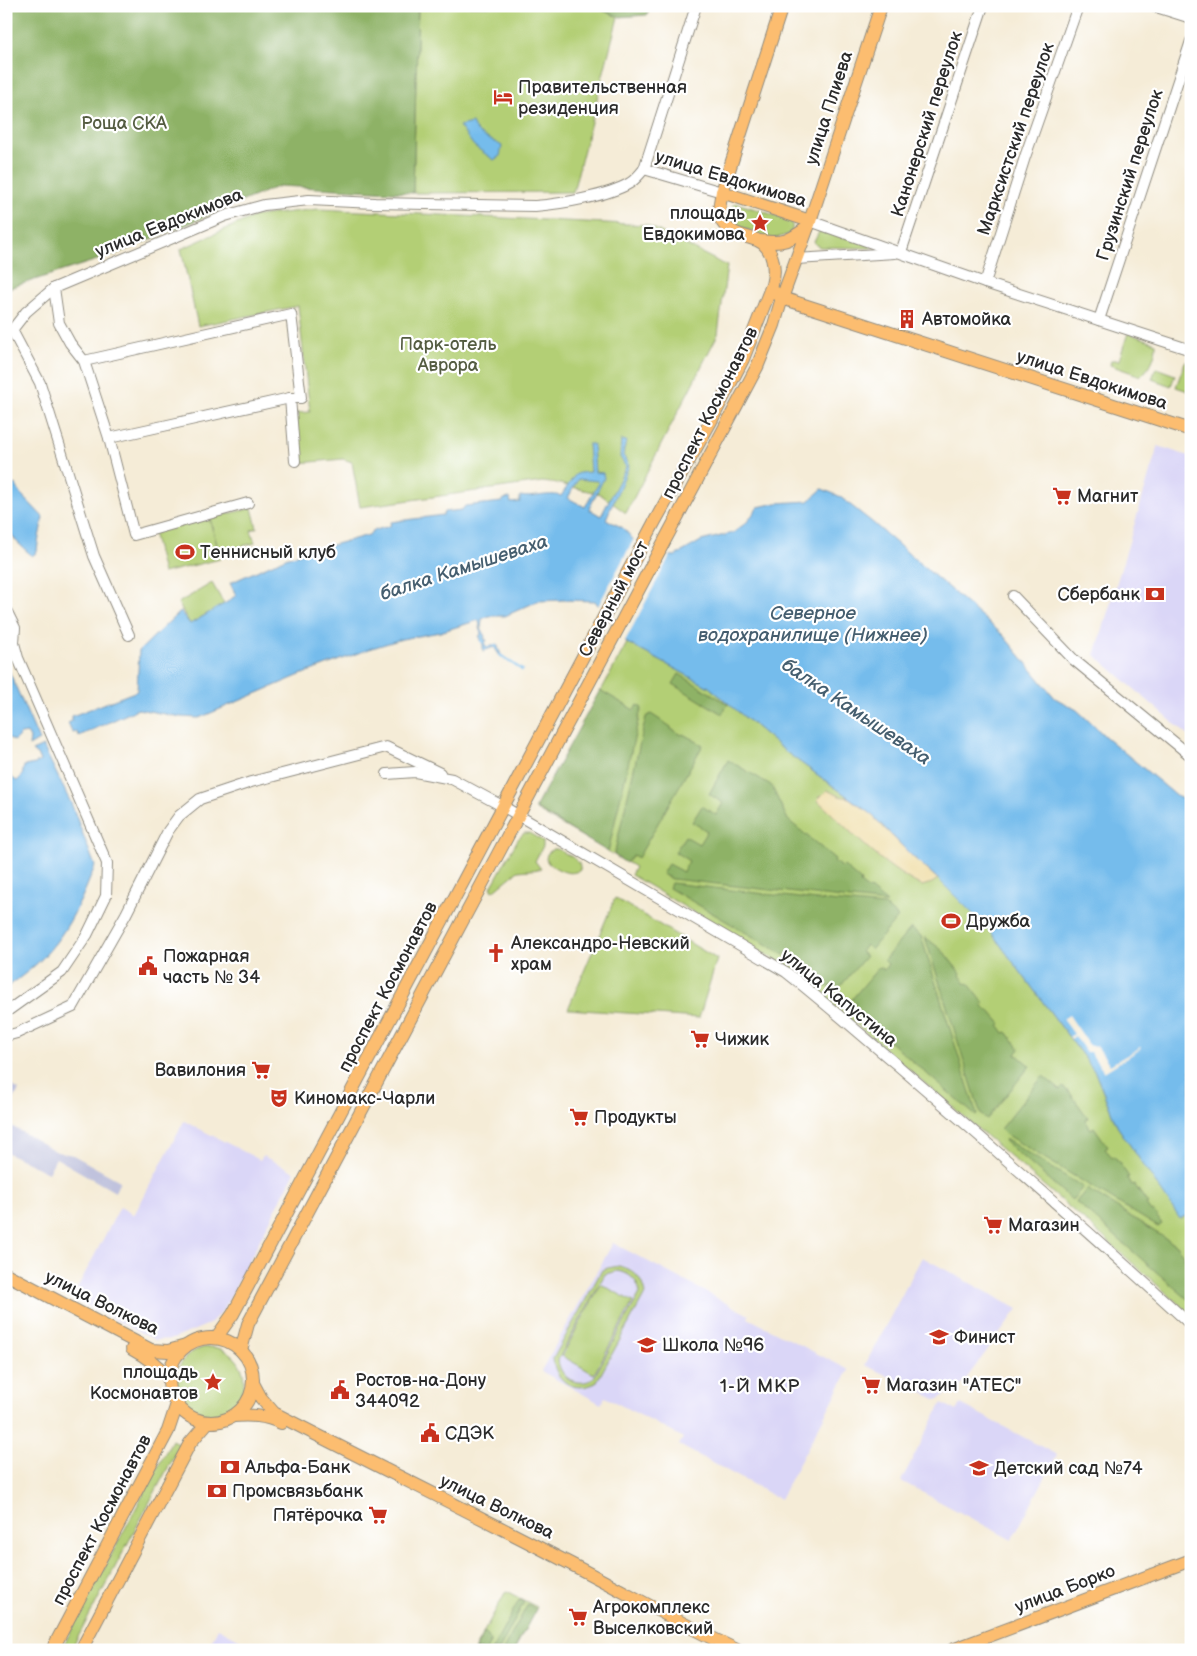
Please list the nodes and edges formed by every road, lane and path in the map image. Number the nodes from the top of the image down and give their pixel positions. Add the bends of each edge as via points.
1 (696, 6) edge
2 (782, 6) edge
3 (881, 6) edge
4 (983, 6) edge
5 (1078, 6) edge
6 (1153, 6) edge
7 (1191, 18) edge
8 (1191, 41) edge
9 (644, 169) junction
10 (722, 192) junction
11 (809, 224) junction
12 (760, 241) junction
13 (901, 252) junction
14 (796, 259) junction
15 (985, 283) junction
16 (54, 288) junction
17 (770, 291) junction
18 (782, 298) junction
19 (1099, 320) junction
20 (9, 331) edge
21 (1190, 347) edge
22 (84, 361) junction
23 (290, 398) junction
24 (1191, 430) edge
25 (109, 438) junction
26 (295, 460) dead end
27 (248, 503) dead end
28 (655, 521) joint
29 (670, 529) joint
30 (1013, 596) dead end
31 (6, 610) edge
32 (129, 635) dead end
33 (16, 651) junction
34 (6, 657) edge
35 (573, 677) joint
36 (588, 685) joint
37 (1191, 756) edge
38 (387, 774) dead end
39 (452, 779) junction
40 (504, 807) junction
41 (518, 815) junction
42 (6, 1012) edge
43 (6, 1036) edge
44 (6, 1274) edge
45 (6, 1283) edge
46 (1191, 1325) edge
47 (216, 1338) junction
48 (186, 1346) junction
49 (241, 1350) junction
50 (169, 1378) junction
51 (253, 1383) junction
52 (177, 1404) junction
53 (232, 1416) junction
54 (208, 1422) junction
55 (1191, 1560) edge
56 (1191, 1566) edge
57 (52, 1650) edge
58 (80, 1650) edge
59 (720, 1650) edge
60 (737, 1650) edge
61 (952, 1650) edge
62 (968, 1650) edge

1 - 9 street
2 - 10 main road
3 - 11 main road, улица Плиева
4 - 13 street, Канонерский переулок
5 - 15 street, Марксистский переулок
6 - 7 street
8 - 19 street, Грузинский переулок
9 - 10 street, улица Евдокимова
9 - 16 street, улица Евдокимова via 631,182 618,188 551,205 309,200 264,204 225,216
10 - 11 main road, улица Евдокимова
10 - 12 main road via 720,210 724,224 730,230
11 - 12 main road via 785,242
11 - 13 street, улица Евдокимова
11 - 14 main road, проспект Космонавтов
12 - 17 main road via 773,262 774,277
13 - 14 street
13 - 15 street, улица Евдокимова
14 - 18 main road, проспект Космонавтов
15 - 19 street, улица Евдокимова
16 - 20 street, улица Евдокимова
16 - 22 street via 59,323
17 - 18 main road via 772,288
17 - 28 main road, проспект Космонавтов via 743,358
18 - 24 main road, улица Евдокимова
18 - 29 main road, проспект Космонавтов via 758,367
19 - 21 street, улица Евдокимова
20 - 32 street, улица Евдокимова via 40,383 94,556
22 - 23 street via 291,314 302,398
22 - 25 street
23 - 25 street
23 - 26 street
25 - 27 street via 134,535
28 - 35 main road, Северный мост
29 - 36 main road, Северный мост
30 - 37 street via 1074,660
31 - 33 street via 15,628
33 - 34 street
33 - 42 street via 107,863 108,881 106,896 87,935 62,972
35 - 40 main road, проспект Космонавтов
36 - 41 main road, проспект Космонавтов
38 - 39 street, улица Капустина via 415,772
39 - 40 street, улица Капустина
39 - 43 street via 386,747 250,782 200,799 179,816 168,831 126,914 72,1007
40 - 41 street, улица Капустина
40 - 47 main road, проспект Космонавтов via 233,1314
41 - 46 street, улица Капустина via 786,972 981,1136
41 - 49 main road, проспект Космонавтов via 248,1324
44 - 48 main road, улица Волкова via 152,1350 168,1351
45 - 50 main road, улица Волкова via 146,1357
47 - 48 main road via 206,1338
47 - 49 main road
48 - 50 main road via 171,1366
49 - 51 main road via 252,1371
50 - 52 main road
51 - 53 main road via 244,1406
51 - 60 main road, улица Волкова via 274,1413
52 - 54 main road via 192,1417
52 - 57 main road, проспект Космонавтов via 168,1431
53 - 54 main road
53 - 59 main road, улица Волкова via 272,1418
54 - 58 main road via 190,1443
55 - 61 main road, улица Борко
56 - 62 main road, улица Борко

